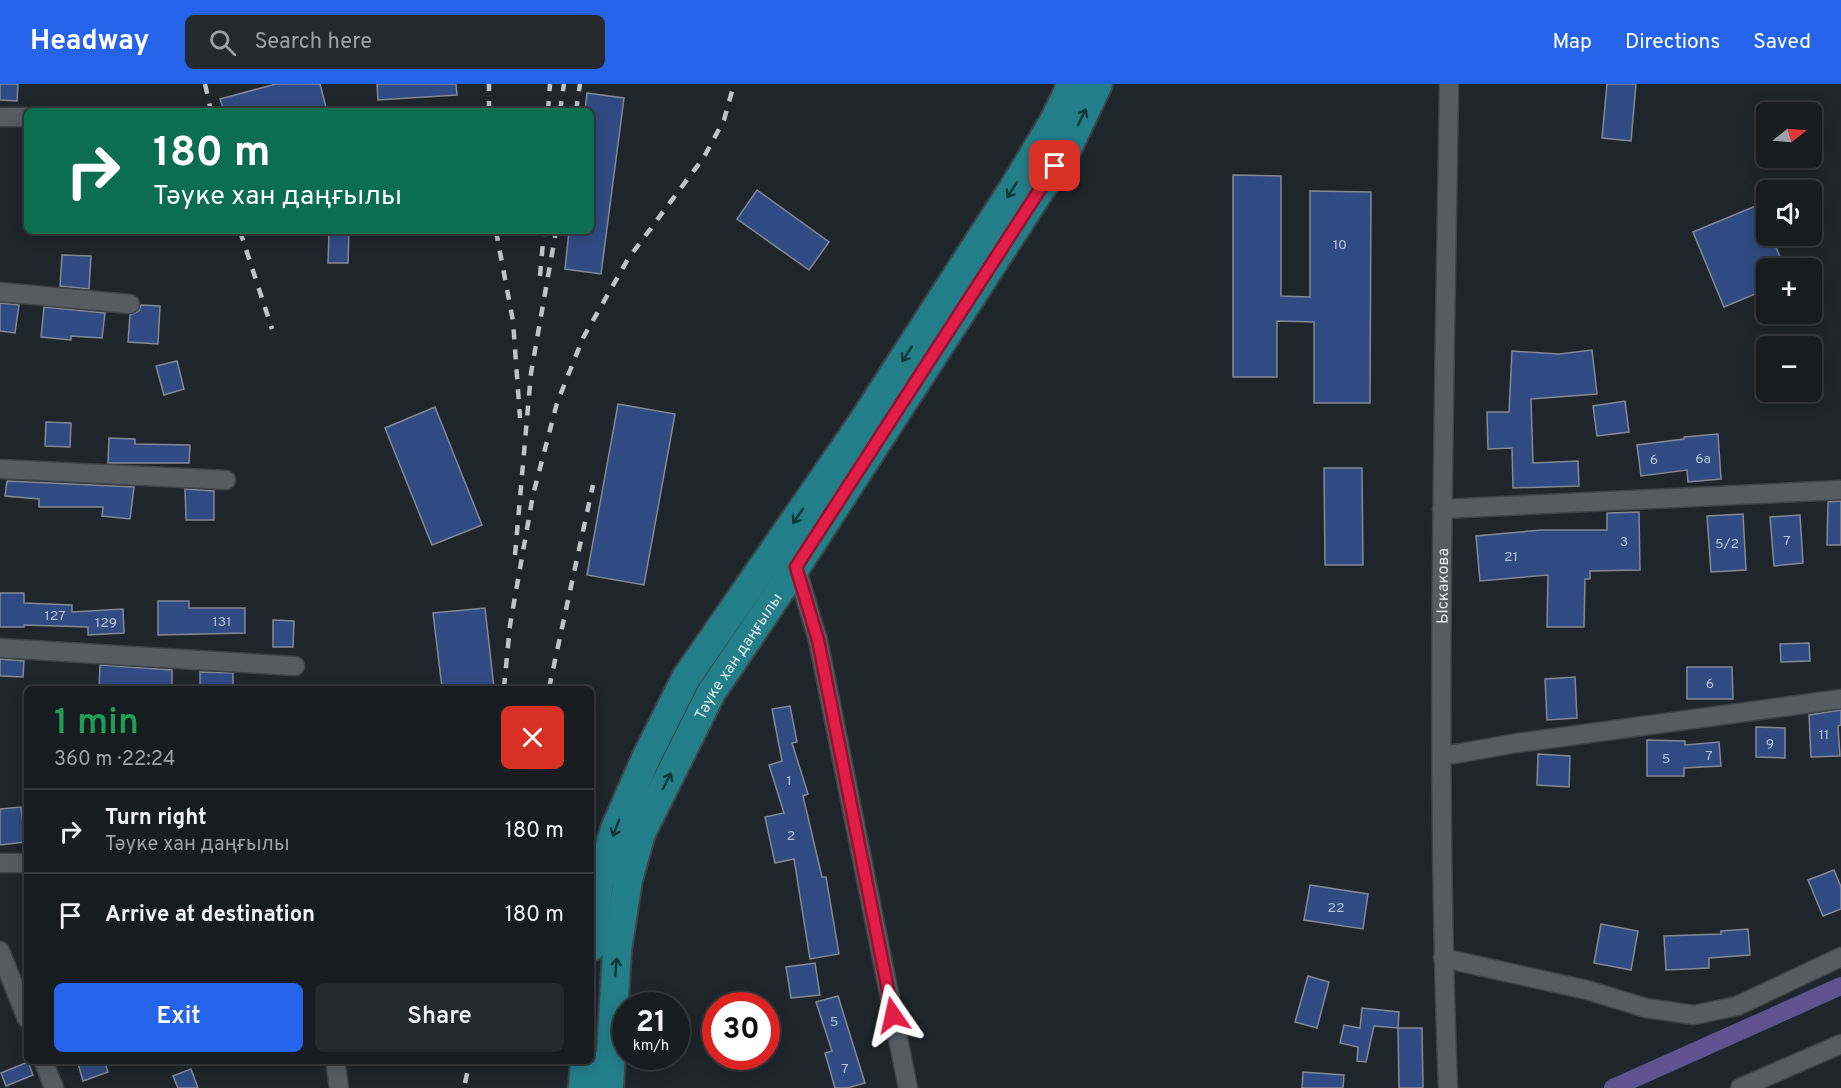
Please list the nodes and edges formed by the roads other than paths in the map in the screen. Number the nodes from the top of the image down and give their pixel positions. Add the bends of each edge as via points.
1 (1072, 84) edge
2 (1098, 84) edge
3 (1449, 84) edge
4 (0, 117) edge
5 (24, 117) edge
6 (0, 292) edge
7 (130, 304) dead end
8 (871, 430) junction
9 (0, 469) edge
10 (226, 480) dead end
11 (1841, 490) edge
12 (1442, 508) junction
13 (796, 567) junction
14 (0, 648) edge
15 (295, 666) dead end
16 (686, 678) junction
17 (711, 693) junction
18 (1841, 699) edge
19 (1443, 756) junction
20 (0, 863) edge
21 (24, 863) edge
22 (594, 923) edge
23 (0, 951) edge
24 (1841, 957) edge
25 (1443, 958) junction
26 (24, 1012) edge
27 (1841, 1044) edge
28 (45, 1064) edge
29 (335, 1064) edge
30 (585, 1064) edge
31 (54, 1088) edge
32 (339, 1088) edge
33 (583, 1088) edge
34 (609, 1088) edge
35 (908, 1088) edge
36 (1448, 1088) edge
37 (1740, 1088) edge

1 -> 8 main road, Тәуке хан даңғылы
8 -> 2 main road, Тәуке хан даңғылы via 1068,147
3 - 12 street, Ыскакова
4 - 5 street
6 - 7 street
8 - 13 main road, Тәуке хан даңғылы
8 -> 16 main road, Тәуке хан даңғылы
9 - 10 street
11 - 12 street
12 - 19 street, Ыскакова
13 - 17 main road, Тәуке хан даңғылы
13 - 35 street via 818,640
14 - 15 street
16 - 17 main road
16 -> 22 main road, Тәуке хан даңғылы via 615,829 599,882
34 -> 17 main road, Тәуке хан даңғылы via 617,950 628,880 641,833
18 - 19 street
19 - 25 street, Ыскакова
20 - 21 street
23 - 26 street
24 - 25 street via 1737,1006 1694,1015 1646,1008 1587,990
25 - 36 street, Ыскакова
27 - 37 street
28 - 31 street
29 - 32 street
30 - 33 main road

